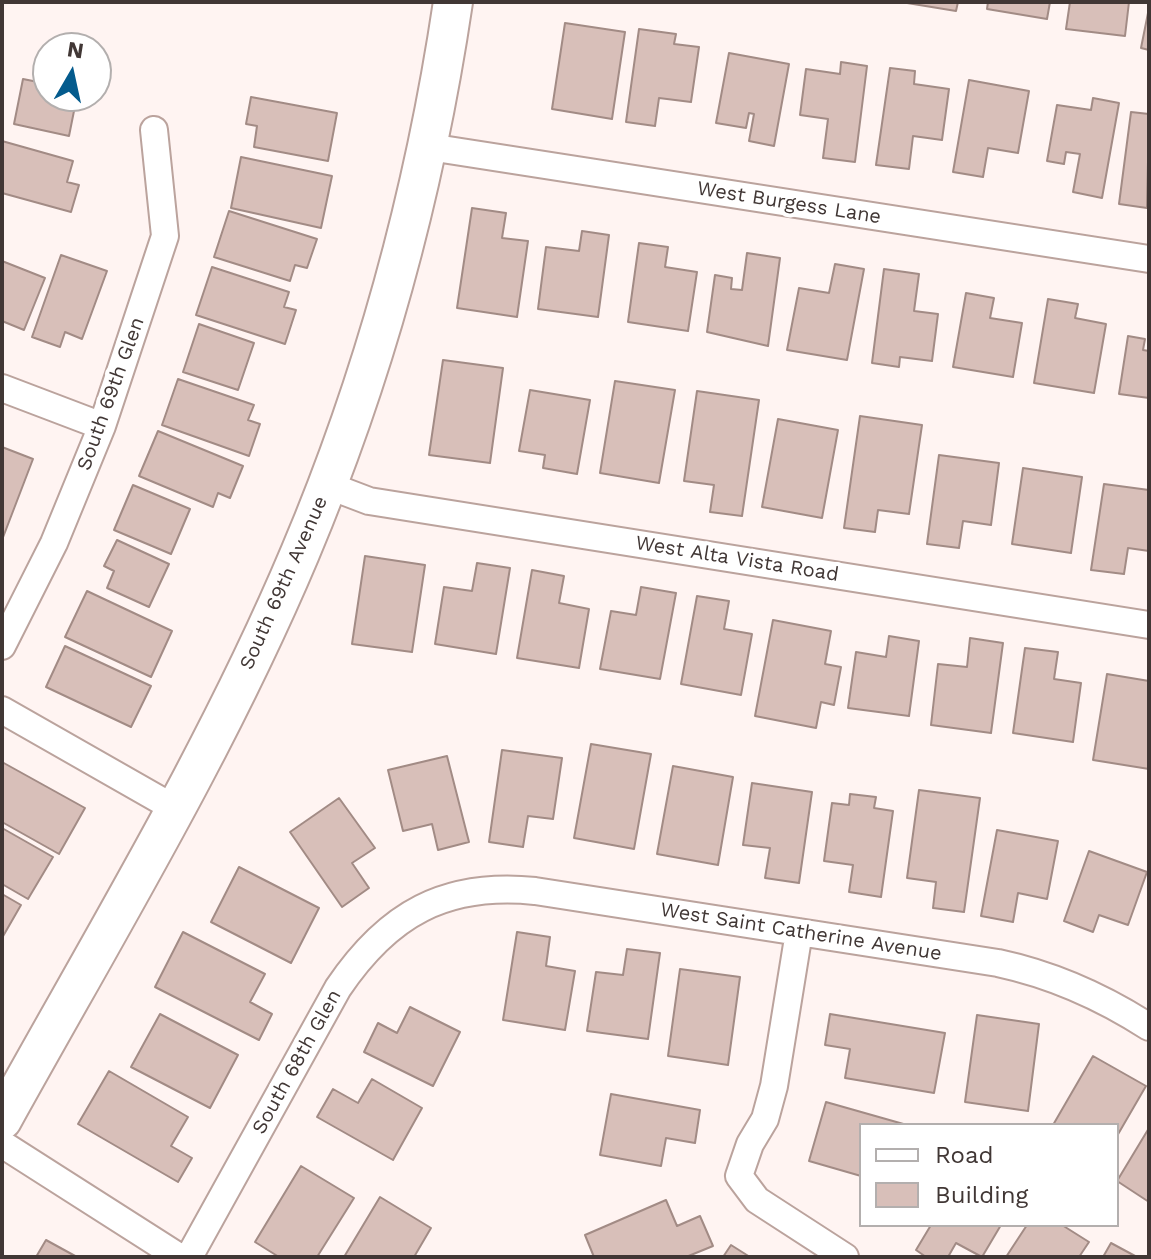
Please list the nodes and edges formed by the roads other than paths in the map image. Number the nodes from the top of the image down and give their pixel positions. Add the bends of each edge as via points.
1 (453, 2) edge
2 (154, 130) dead end
3 (429, 147) junction
4 (1149, 259) edge
5 (2, 388) edge
6 (102, 426) junction
7 (327, 485) junction
8 (1149, 625) edge
9 (2, 646) edge
10 (2, 710) edge
11 (174, 808) junction
12 (441, 899) joint
13 (799, 932) junction
14 (1149, 1027) edge
15 (2, 1120) edge
16 (2, 1144) edge
17 (179, 1257) edge
18 (189, 1257) edge
19 (845, 1257) edge

1 - 3 street, South 69th Avenue
2 - 6 street, South 69th Glen via 165,236
3 - 4 street, West Burgess Lane
3 - 7 street, South 69th Avenue
5 - 6 street
6 - 9 street, South 69th Glen via 54,543
7 - 8 street, West Alta Vista Road via 369,501
7 - 11 street, South 69th Avenue via 275,610
10 - 11 street
11 - 15 street, South 69th Avenue
12 - 13 street, West Saint Catherine Avenue via 510,888
12 - 18 street, South 68th Glen via 398,921 362,952
13 - 14 street, West Saint Catherine Avenue via 1044,973
13 - 19 street via 774,1086 739,1176 757,1200
16 - 17 street

